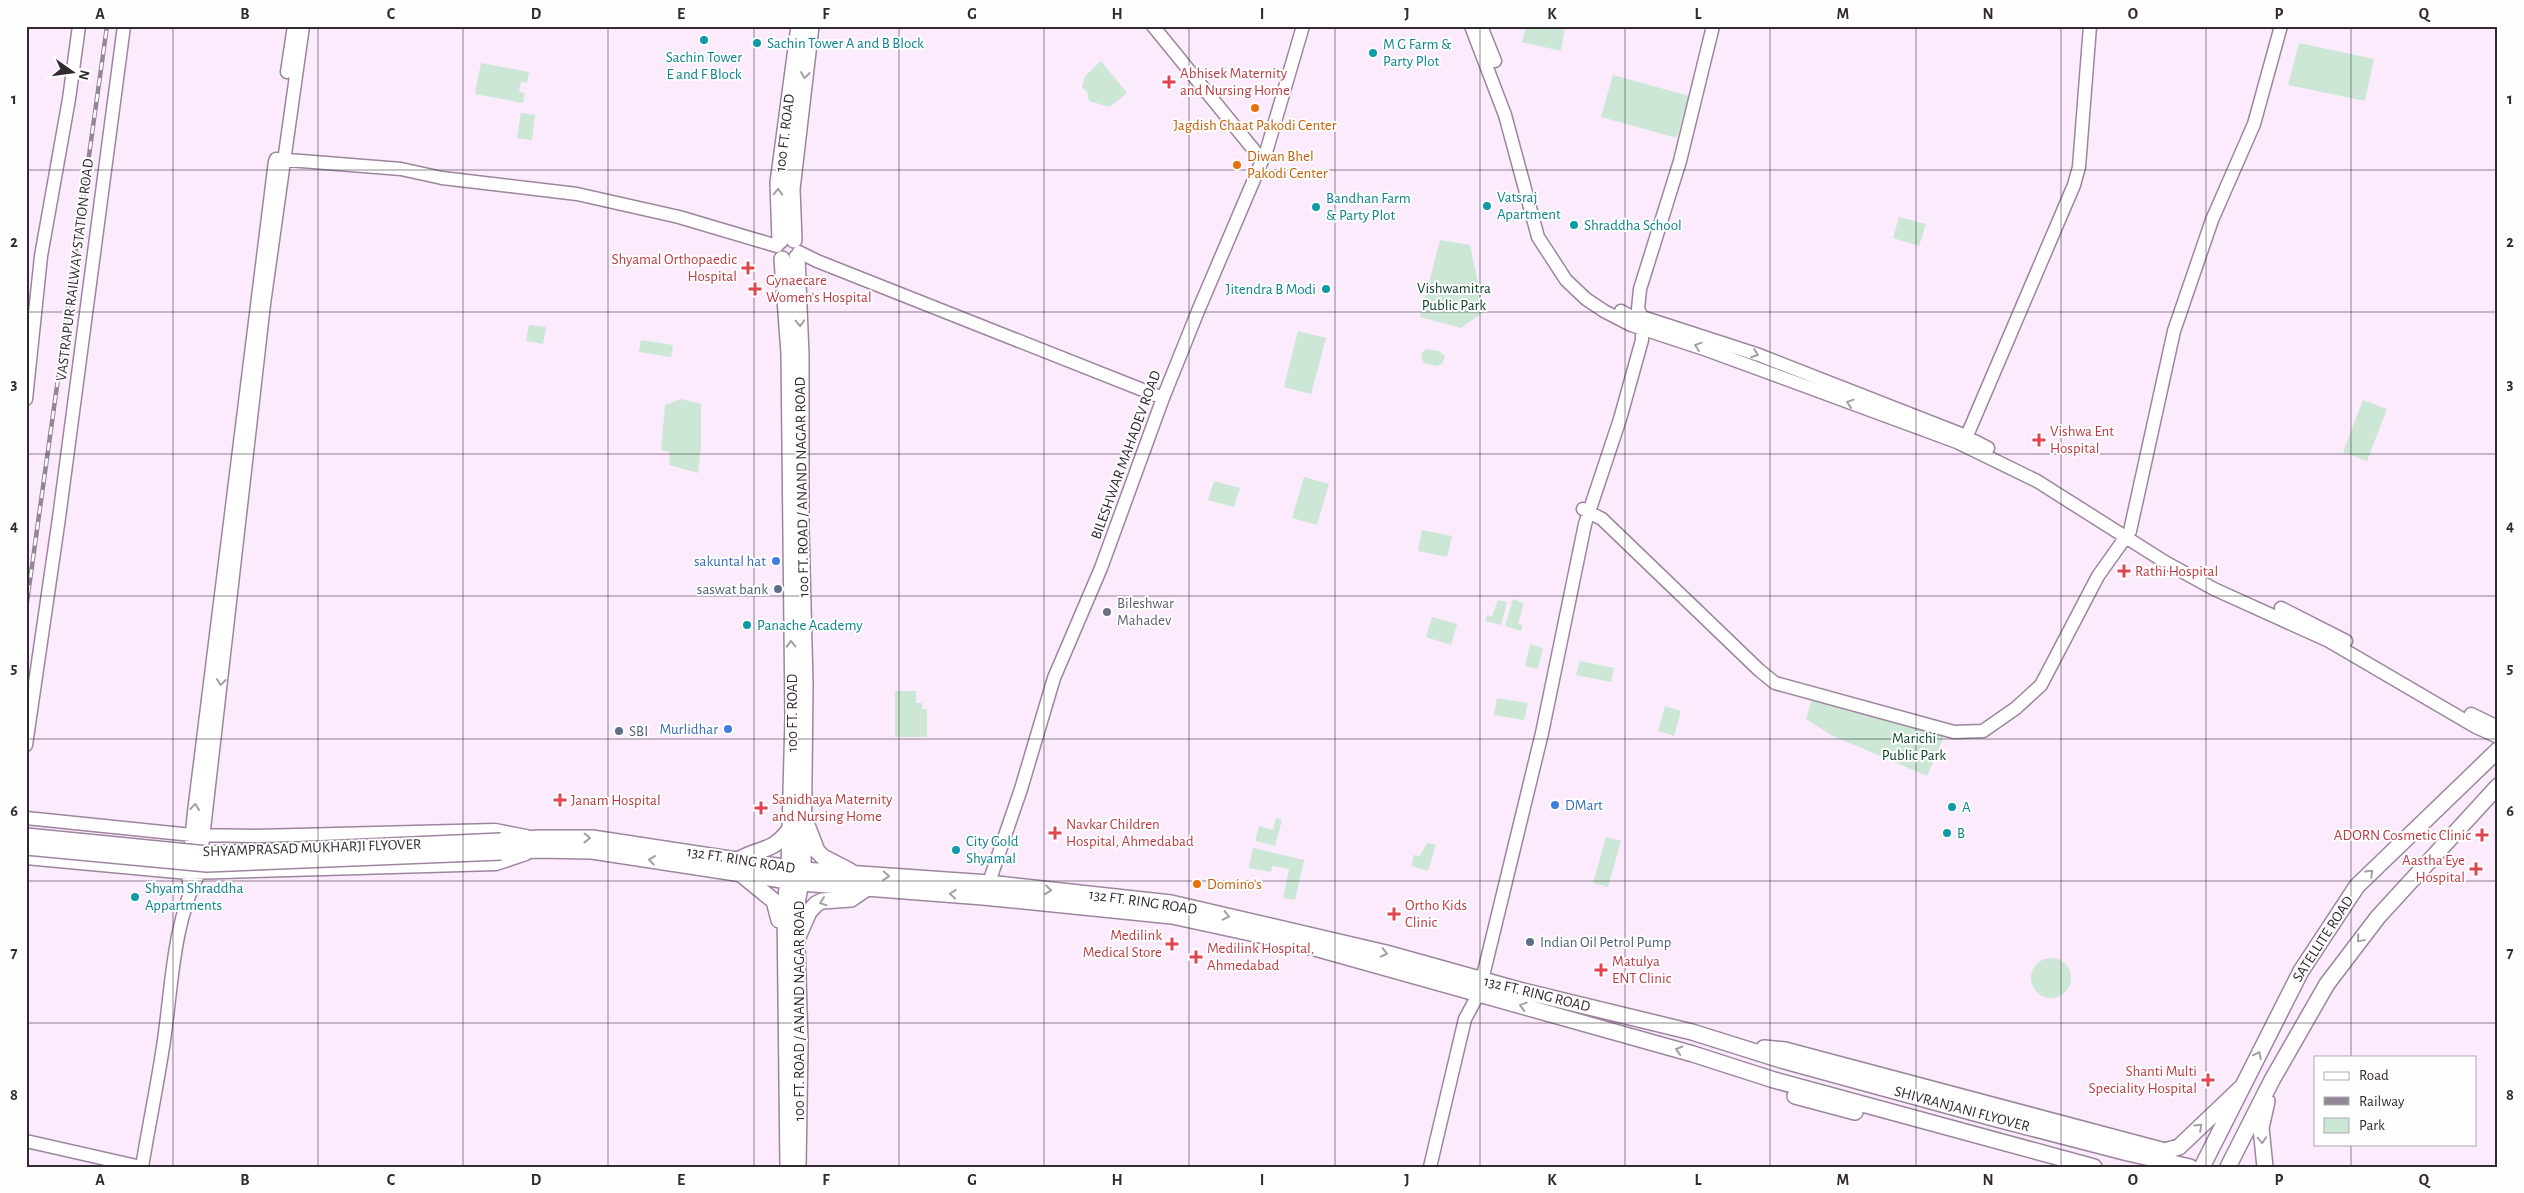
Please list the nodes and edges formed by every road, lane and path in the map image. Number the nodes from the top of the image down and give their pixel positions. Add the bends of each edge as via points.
1 (78, 26) edge
2 (124, 26) edge
3 (294, 26) edge
4 (303, 26) edge
5 (800, 26) edge
6 (811, 26) edge
7 (1153, 26) edge
8 (1304, 26) edge
9 (1471, 26) edge
10 (1481, 26) edge
11 (1708, 26) edge
12 (1713, 26) edge
13 (2090, 26) edge
14 (2279, 27) edge
15 (279, 159) junction
16 (1262, 160) junction
17 (788, 249) junction
18 (1637, 322) junction
19 (26, 398) edge
20 (1163, 398) junction
21 (1964, 441) junction
22 (1586, 510) junction
23 (2127, 533) junction
24 (2498, 727) edge
25 (2498, 737) edge
26 (26, 745) edge
27 (2498, 750) edge
28 (2498, 786) edge
29 (26, 818) edge
30 (804, 820) junction
31 (790, 829) junction
32 (197, 835) junction
33 (26, 836) edge
34 (538, 844) junction
35 (26, 847) edge
36 (501, 847) junction
37 (26, 858) edge
38 (739, 867) junction
39 (193, 873) junction
40 (858, 874) junction
41 (795, 875) junction
42 (867, 888) junction
43 (986, 890) junction
44 (791, 935) junction
45 (1477, 985) junction
46 (1735, 1045) junction
47 (1726, 1064) junction
48 (2272, 1080) junction
49 (2243, 1086) junction
50 (26, 1141) edge
51 (2165, 1151) junction
52 (2199, 1165) edge
53 (141, 1167) edge
54 (788, 1167) edge
55 (798, 1167) edge
56 (1423, 1167) edge
57 (1430, 1167) edge
58 (2065, 1167) edge
59 (2094, 1167) edge
60 (2222, 1167) edge
61 (2228, 1167) edge
62 (2265, 1167) edge

1 - 19 street via 69,99 41,256
2 - 26 street, VASTRAPUR RAILWAY STATION ROAD via 60,518
3 - 15 street
4 - 15 street
17 -> 5 main road, 100 FT. ROAD via 778,183
6 -> 17 main road, 100 FT. ROAD / ANAND NAGAR ROAD
7 - 16 street
8 - 16 street, BILESHWAR MAHADEV ROAD
9 - 18 street via 1505,115 1538,237 1566,280 1586,299
10 - 18 street via 1513,112 1546,234 1573,274 1591,292
11 - 18 street via 1675,159 1632,298
12 - 18 street via 1680,160 1640,289
13 - 21 street via 2080,167
14 - 23 street via 2254,124 2212,220 2174,331
15 - 17 street via 401,169 442,178 577,194 679,216
15 - 32 street
16 - 20 street, BILESHWAR MAHADEV ROAD
17 - 20 street
17 -> 30 main road, 100 FT. ROAD / ANAND NAGAR ROAD via 801,356 800,528 806,684
31 -> 17 main road, 100 FT. ROAD via 793,718
18 - 21 street
18 - 22 street via 1642,340 1636,364
20 - 43 street, BILESHWAR MAHADEV ROAD via 1101,568 1054,678
21 - 23 street via 2041,473
22 - 23 street via 1602,519 1775,683 1954,732 1983,731 2041,685 2098,576
22 - 45 street
23 - 24 street via 2218,581 2333,633 2480,720
23 - 25 street via 2164,562 2214,589 2329,641
49 -> 27 main road, SATELLITE ROAD via 2301,971 2357,886
28 -> 48 main road, SATELLITE ROAD via 2352,949 2327,984
29 - 32 street
30 - 40 main road via 812,833 817,852
30 - 41 main road, 100 FT. ROAD / ANAND NAGAR ROAD
31 - 38 main road via 773,847 752,851
31 - 41 main road, 100 FT. ROAD
32 - 34 street via 495,830
32 - 39 street
33 - 36 main road, SHYAMPRASAD MUKHARJI FLYOVER, bridge via 208,854
34 - 36 main road, SHYAMPRASAD MUKHARJI FLYOVER
34 - 38 main road, 132 FT. RING ROAD via 611,840
34 - 39 street via 496,864
35 - 36 main road, SHYAMPRASAD MUKHARJI FLYOVER, bridge via 207,864
37 - 39 street
38 - 41 main road, 132 FT. RING ROAD
38 - 44 main road via 774,900 777,918
39 - 53 street via 175,954 164,1040
40 - 41 main road, 132 FT. RING ROAD
40 -> 43 main road, 132 FT. RING ROAD
41 - 42 main road, 132 FT. RING ROAD
41 - 44 main road, 100 FT. ROAD / ANAND NAGAR ROAD via 796,909
43 -> 42 main road, 132 FT. RING ROAD
42 -> 44 main road via 851,900 816,904
43 - 45 main road, 132 FT. RING ROAD via 1172,916
44 - 54 main road
44 - 55 main road, 100 FT. ROAD / ANAND NAGAR ROAD via 800,1043
45 - 46 main road, 132 FT. RING ROAD
47 -> 45 main road, 132 FT. RING ROAD
45 - 56 street via 1459,1016
45 - 57 street
46 - 51 main road via 1785,1050
46 - 52 main road, SHIVRANJANI FLYOVER via 1780,1060 2128,1153
47 - 58 main road via 1765,1086 1818,1103
47 - 59 main road, SHIVRANJANI FLYOVER
48 - 61 main road, SATELLITE ROAD
48 -> 62 main road via 2261,1128
51 -> 49 main road via 2179,1147
49 - 52 main road, SATELLITE ROAD
50 - 53 street
51 - 52 main road
52 - 60 main road

